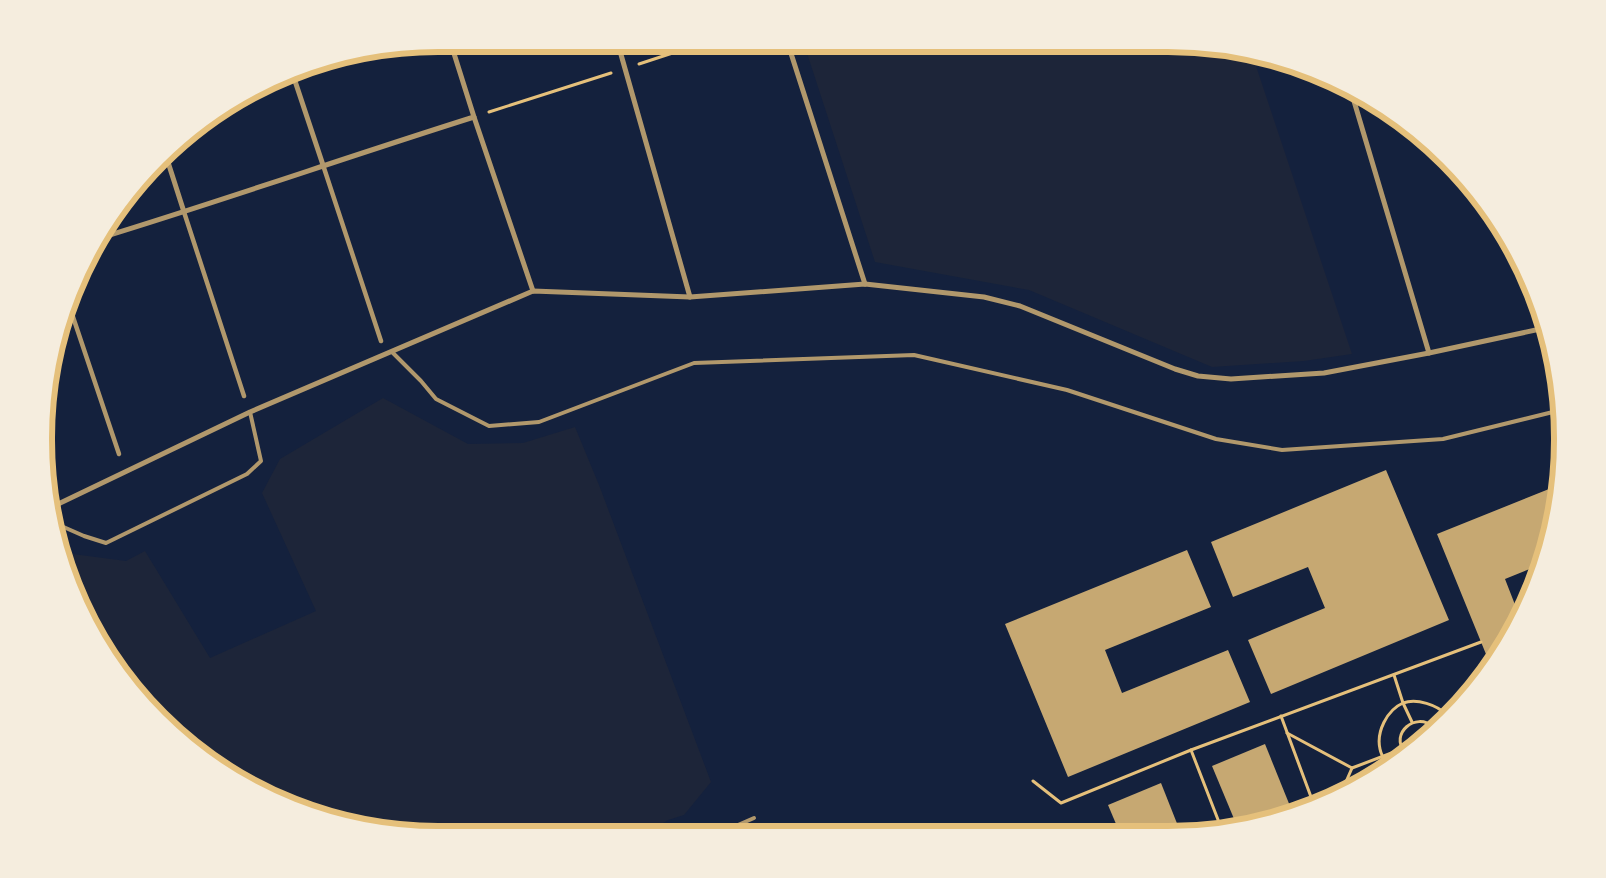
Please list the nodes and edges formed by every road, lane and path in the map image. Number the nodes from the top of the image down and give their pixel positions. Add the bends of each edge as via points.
1 (454, 52) edge
2 (620, 52) edge
3 (675, 52) edge
4 (791, 52) edge
5 (625, 68) junction
6 (295, 81) edge
7 (1354, 101) edge
8 (474, 117) junction
9 (168, 164) edge
10 (323, 165) junction
11 (184, 212) junction
12 (112, 234) edge
13 (864, 284) junction
14 (533, 291) junction
15 (690, 297) junction
16 (73, 316) edge
17 (1537, 330) edge
18 (382, 341) dead end
19 (392, 352) junction
20 (1429, 354) junction
21 (244, 396) dead end
22 (250, 412) junction
23 (1553, 412) edge
24 (119, 454) dead end
25 (58, 504) edge
26 (63, 527) edge
27 (1481, 642) dead end
28 (1394, 675) junction
29 (1403, 703) junction
30 (1442, 710) edge
31 (1281, 716) junction
32 (1412, 722) junction
33 (1428, 724) edge
34 (1287, 733) junction
35 (1402, 746) edge
36 (1191, 750) junction
37 (1391, 753) edge
38 (1382, 756) junction
39 (1384, 759) edge
40 (1352, 768) junction
41 (1033, 781) dead end
42 (1346, 782) edge
43 (1311, 797) edge
44 (754, 818) dead end
45 (1219, 822) edge
46 (736, 826) edge

1 - 8 street
2 - 5 street
3 - 5 path
4 - 13 street
5 - 8 path
5 - 15 street
6 - 10 street
7 - 20 street
8 - 10 street
8 - 14 street
9 - 11 street
10 - 11 street
10 - 18 street
11 - 12 street
11 - 21 street
13 - 15 street
13 - 20 street via 984,297 1020,306 1198,376 1231,379 1324,373
14 - 15 street
14 - 19 street
16 - 24 street
17 - 20 street
19 - 22 street
19 - 23 lane via 436,399 490,426 539,422 694,363 914,355 1067,390 1216,439 1282,450 1443,439
22 - 25 street
22 - 26 lane via 261,461 247,474 106,543
27 - 28 path
28 - 29 path
28 - 31 path
29 - 30 path via 1424,702
29 - 32 path
29 - 38 path via 1383,723 1379,735
31 - 34 path
31 - 36 path
32 - 33 path
32 - 35 path via 1401,734
34 - 40 path
34 - 43 path
36 - 41 path via 1061,803
36 - 45 path
37 - 38 path
38 - 39 path
38 - 40 path
40 - 42 path
44 - 46 lane

